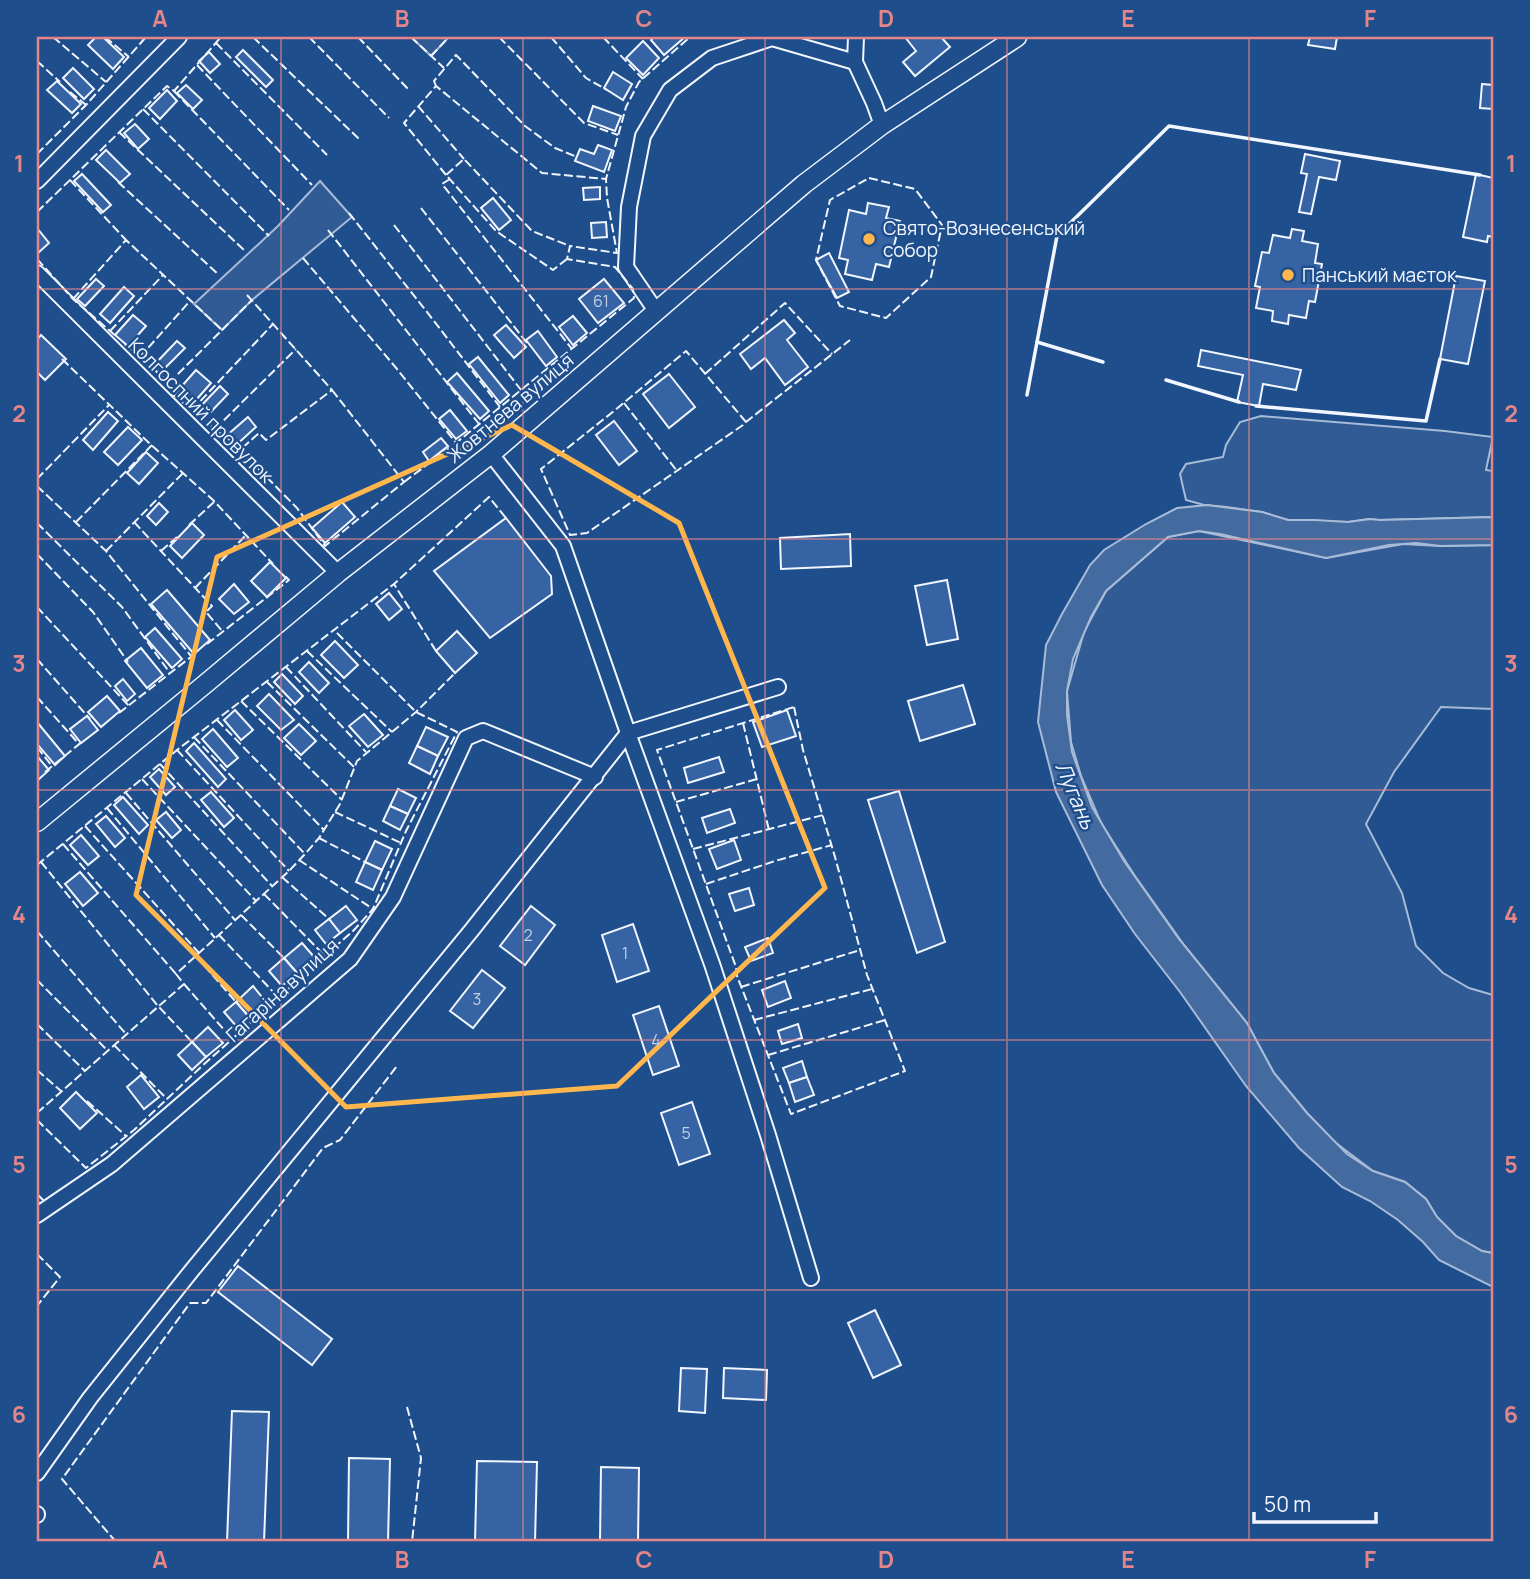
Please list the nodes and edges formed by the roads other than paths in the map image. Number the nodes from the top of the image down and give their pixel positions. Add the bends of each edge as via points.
1 (179, 37) edge
2 (856, 37) edge
3 (1017, 37) edge
4 (855, 62) junction
5 (882, 125) junction
6 (37, 181) edge
7 (37, 273) edge
8 (656, 311) junction
9 (491, 454) junction
10 (338, 573) junction
11 (778, 687) dead end
12 (628, 733) junction
13 (594, 777) junction
14 (37, 822) edge
15 (37, 1215) edge
16 (811, 1278) dead end
17 (37, 1473) edge

1 - 6 street
2 - 4 street
3 - 5 street, Жовтнева вулиця
4 - 5 street
4 - 8 street via 772,38 712,58 670,90 643,136 629,207 625,267
5 - 8 street, Жовтнева вулиця via 804,184
7 - 10 street, Колгоспний провулок
8 - 9 street, Жовтнева вулиця
9 - 10 street, Жовтнева вулиця
9 - 12 street via 563,546
10 - 14 street, Жовтнева вулиця
11 - 12 street
12 - 13 street
12 - 16 street via 712,964
13 - 15 street, Гагаріна вулиця via 483,731 466,738 393,897 350,959 112,1164
13 - 17 street via 193,1269

